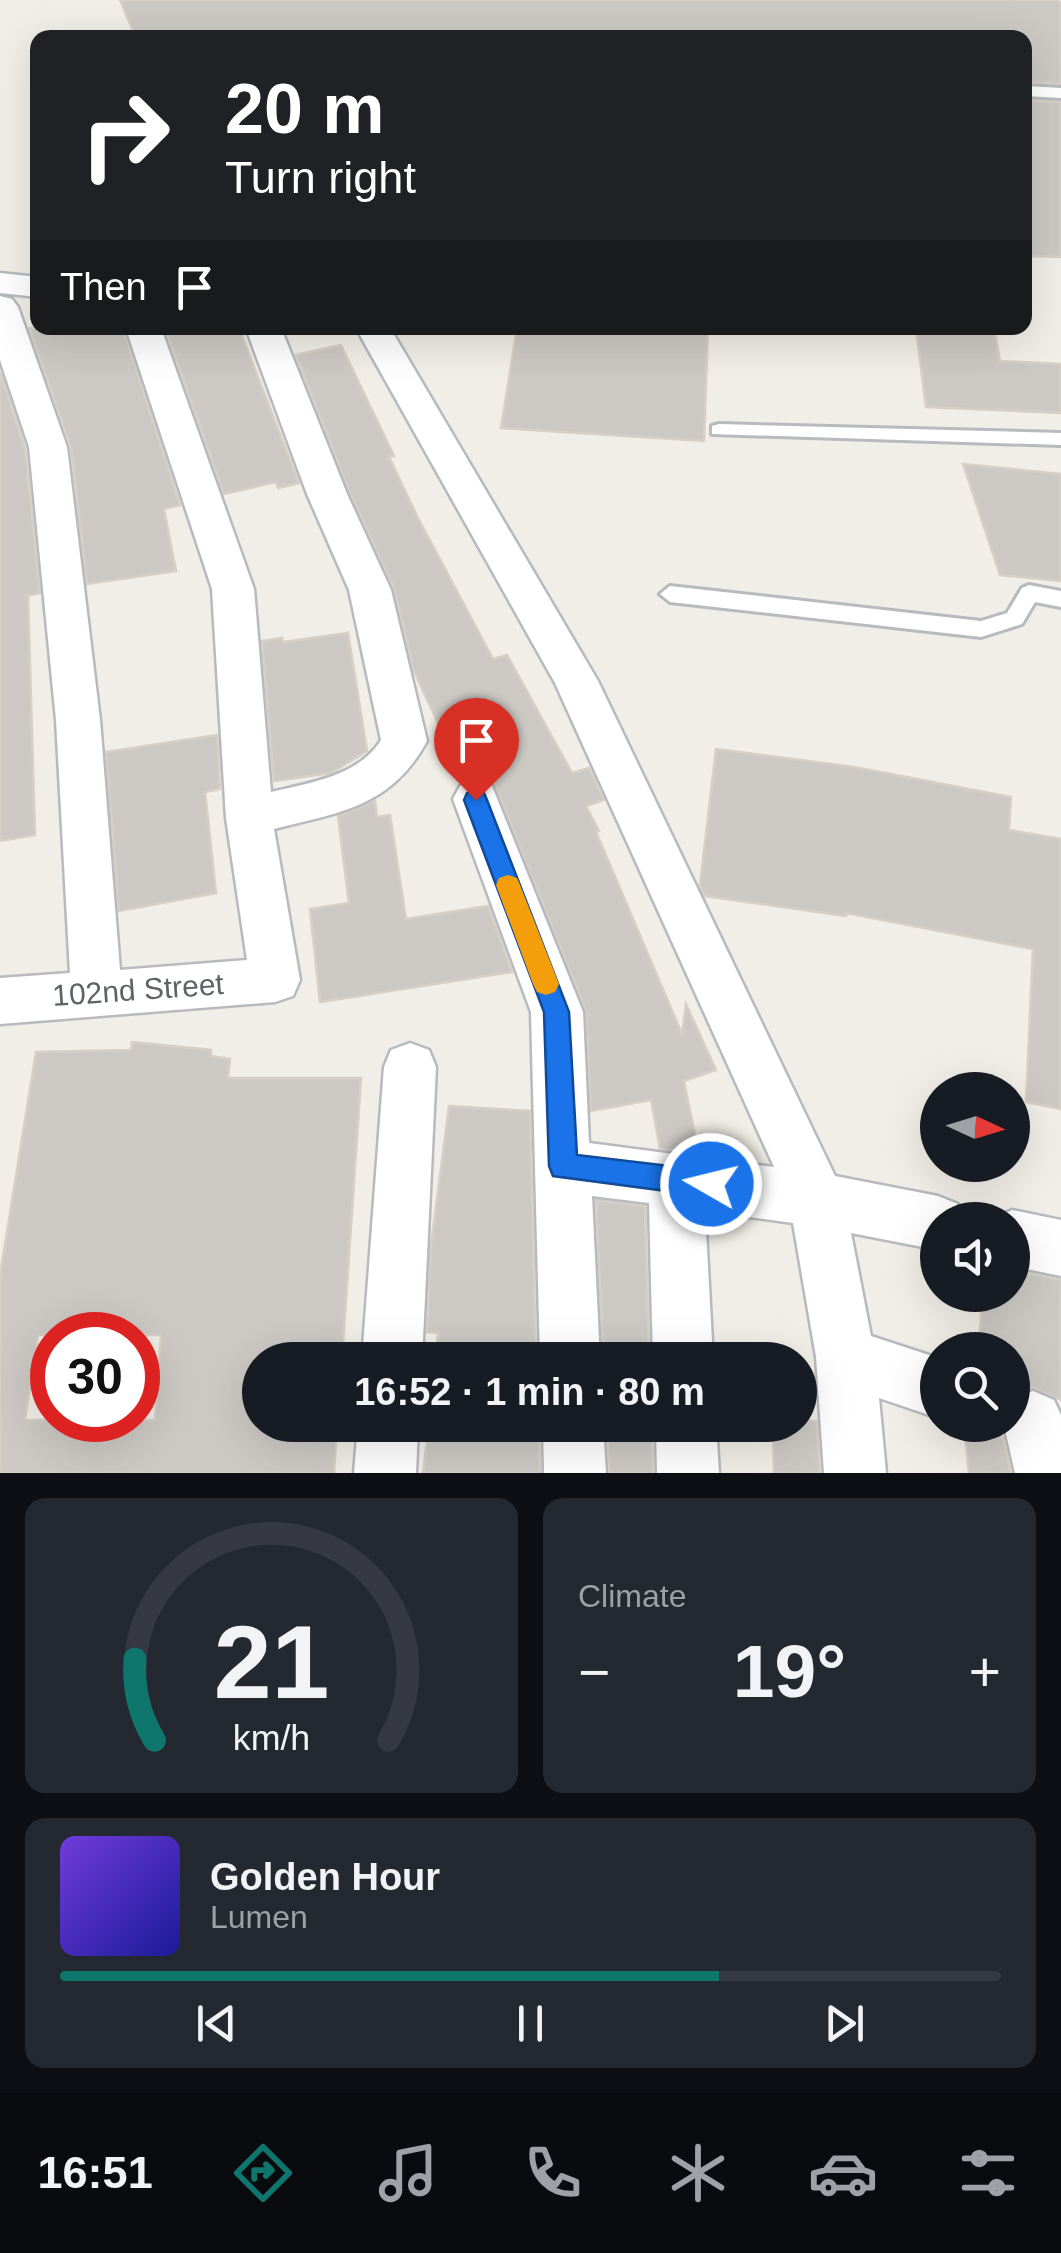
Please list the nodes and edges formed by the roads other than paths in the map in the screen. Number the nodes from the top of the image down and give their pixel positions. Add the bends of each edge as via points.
1 (1032, 90) edge
2 (1061, 92) edge
3 (0, 283) edge
4 (30, 286) edge
5 (0, 307) edge
6 (145, 335) edge
7 (266, 335) edge
8 (376, 335) edge
9 (719, 430) dead end
10 (1061, 440) edge
11 (670, 594) dead end
12 (1061, 600) edge
13 (476, 800) dead end
14 (249, 818) junction
15 (96, 992) junction
16 (0, 1001) edge
17 (410, 1067) dead end
18 (563, 1166) junction
19 (676, 1179) junction
20 (816, 1199) junction
21 (920, 1219) edge
22 (1030, 1242) edge
23 (1061, 1248) edge
24 (393, 1342) edge
25 (569, 1342) edge
26 (682, 1342) edge
27 (846, 1357) junction
28 (920, 1382) edge
29 (387, 1442) edge
30 (573, 1442) edge
31 (687, 1442) edge
32 (386, 1473) edge
33 (574, 1473) edge
34 (688, 1473) edge
35 (855, 1473) edge

1 - 2 lane
3 - 4 street
5 - 15 street via 48,448 78,720
6 - 14 street via 233,590
7 - 14 street via 370,590 404,741 378,777
8 - 20 street via 576,681
9 - 10 lane
11 - 12 lane via 981,629 1015,619 1028,593
13 - 18 street via 556,1012
14 - 15 street, 102nd Street via 275,980
15 - 16 street, 102nd Street
17 - 24 street
18 - 19 street
18 - 25 street
19 - 20 street
19 - 26 street
20 - 21 street
20 - 27 street
22 - 23 street
27 - 28 street
27 - 35 street
29 - 32 street
30 - 33 street
31 - 34 street

